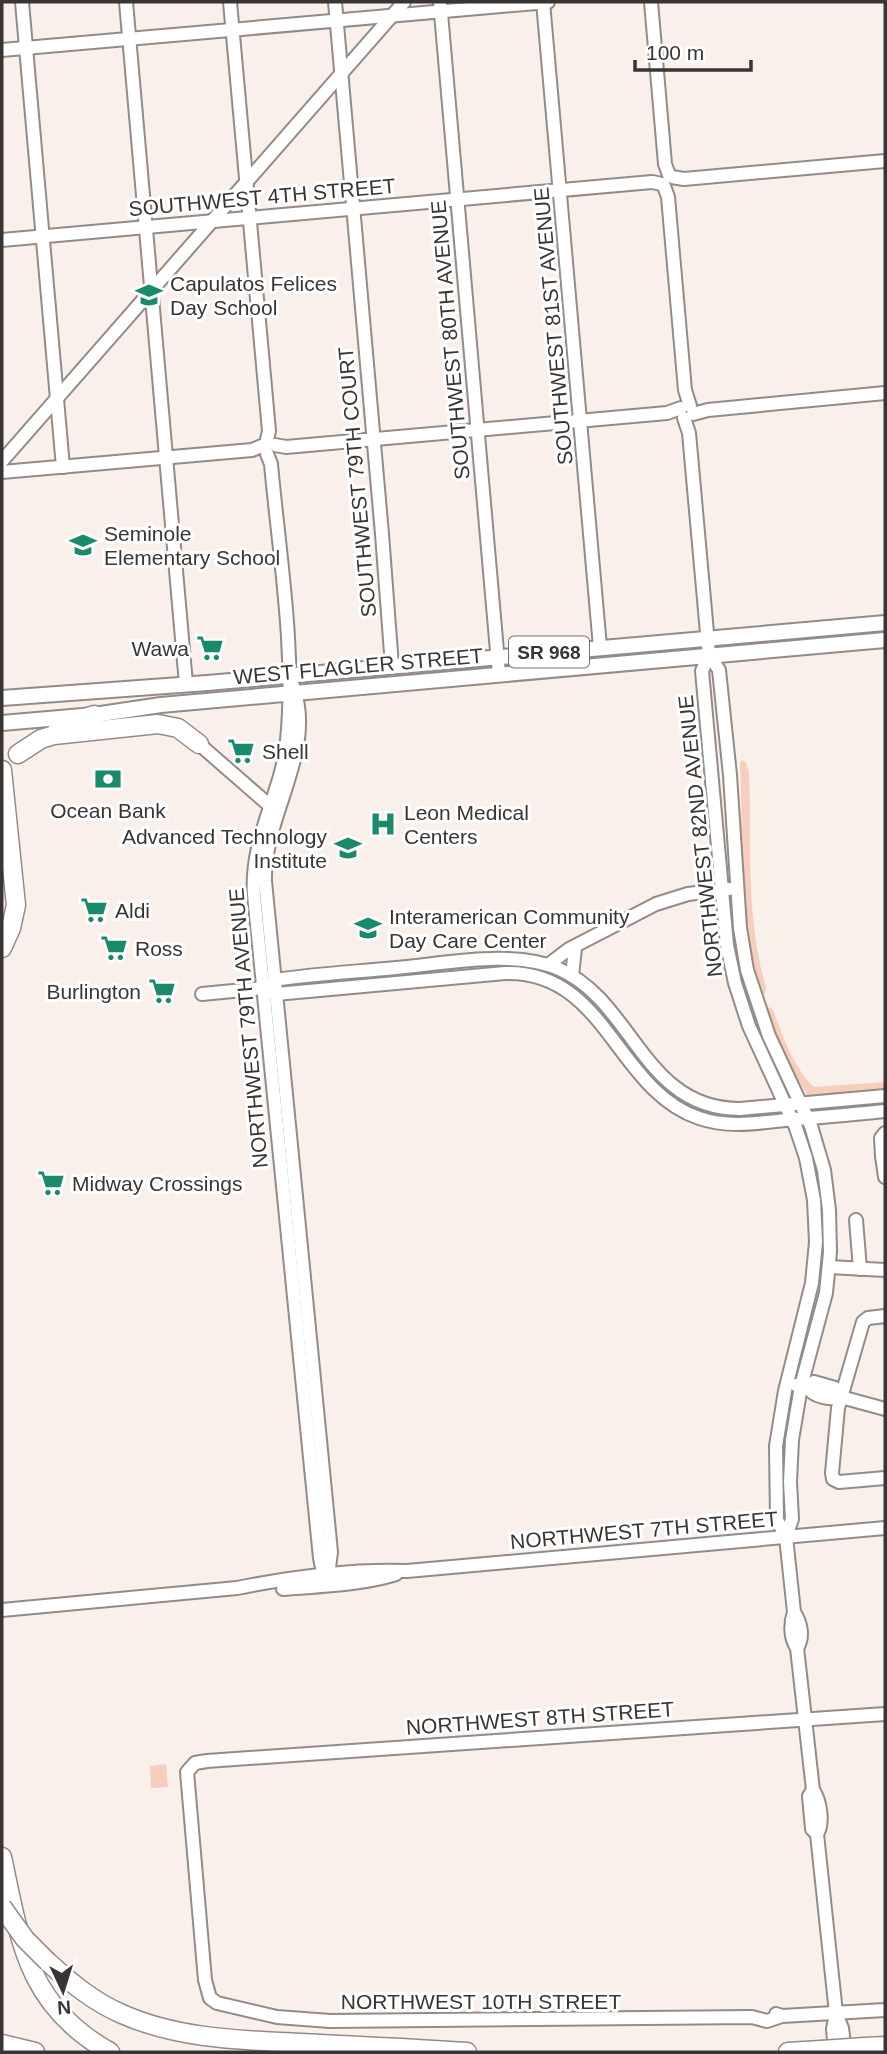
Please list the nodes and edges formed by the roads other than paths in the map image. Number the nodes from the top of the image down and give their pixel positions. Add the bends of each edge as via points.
1 (22, 2) edge
2 (126, 2) edge
3 (230, 2) edge
4 (335, 2) edge
5 (404, 2) edge
6 (545, 2) edge
7 (651, 2) edge
8 (440, 6) edge
9 (393, 15) junction
10 (337, 20) junction
11 (233, 30) junction
12 (129, 39) junction
13 (26, 48) junction
14 (2, 50) edge
15 (341, 74) junction
16 (885, 161) edge
17 (246, 181) junction
18 (667, 181) junction
19 (560, 190) junction
20 (456, 200) junction
21 (353, 208) junction
22 (250, 218) junction
23 (210, 221) junction
24 (146, 226) junction
25 (43, 236) junction
26 (2, 240) edge
27 (152, 289) junction
28 (885, 393) edge
29 (57, 397) junction
30 (685, 412) junction
31 (581, 421) junction
32 (477, 430) junction
33 (374, 439) junction
34 (270, 448) junction
35 (166, 458) junction
36 (2, 461) edge
37 (63, 467) junction
38 (2, 472) edge
39 (885, 623) edge
40 (707, 638) junction
41 (885, 640) edge
42 (600, 647) junction
43 (709, 655) junction
44 (498, 657) junction
45 (391, 666) junction
46 (499, 674) junction
47 (290, 676) junction
48 (186, 684) junction
49 (292, 693) junction
50 (2, 698) edge
51 (94, 715) junction
52 (2, 723) edge
53 (199, 744) joint
54 (18, 754) junction
55 (2, 770) edge
56 (279, 792) junction
57 (4, 795) junction
58 (269, 805) junction
59 (736, 889) junction
60 (722, 890) junction
61 (2, 948) edge
62 (575, 948) junction
63 (548, 965) junction
64 (572, 976) junction
65 (275, 980) junction
66 (263, 988) junction
67 (202, 994) dead end
68 (276, 994) junction
69 (774, 1082) junction
70 (885, 1096) edge
71 (802, 1104) junction
72 (787, 1105) junction
73 (756, 1108) junction
74 (885, 1111) edge
75 (808, 1118) junction
76 (793, 1119) junction
77 (885, 1133) edge
78 (884, 1156) edge
79 (885, 1177) edge
80 (856, 1220) dead end
81 (296, 1259) junction
82 (885, 1263) edge
83 (829, 1267) junction
84 (863, 1268) junction
85 (885, 1270) edge
86 (885, 1316) edge
87 (786, 1383) junction
88 (804, 1386) junction
89 (841, 1396) junction
90 (885, 1409) edge
91 (885, 1478) edge
92 (885, 1528) edge
93 (786, 1537) junction
94 (331, 1552) junction
95 (407, 1571) junction
96 (325, 1575) junction
97 (355, 1577) junction
98 (341, 1583) junction
99 (237, 1588) junction
100 (2, 1611) edge
101 (885, 1714) edge
102 (805, 1719) junction
103 (2, 1857) edge
104 (2, 1907) edge
105 (213, 2001) joint
106 (885, 2010) edge
107 (836, 2013) junction
108 (2, 2044) edge
109 (885, 2046) edge
110 (828, 2051) edge
111 (36, 2052) edge
112 (110, 2052) edge
113 (467, 2052) edge
114 (788, 2052) edge
115 (845, 2052) edge

1 - 13 street
2 - 12 street
3 - 11 street, NORTHWEST 79TH AVENUE
4 - 10 street, SOUTHWEST 79TH COURT
5 - 9 street
6 - 8 street
6 - 19 street, SOUTHWEST 81ST AVENUE
7 - 18 street, NORTHWEST 82ND AVENUE
8 - 9 street
8 - 20 street, SOUTHWEST 80TH AVENUE
9 - 10 street
9 - 15 street
10 - 11 street
10 - 15 street, SOUTHWEST 79TH COURT
11 - 12 street
11 - 17 street, NORTHWEST 79TH AVENUE
12 - 13 street
12 - 24 street
13 - 14 street
13 - 25 street
15 - 17 street
15 - 21 street, SOUTHWEST 79TH COURT
16 - 18 street, SOUTHWEST 4TH STREET
17 - 22 street, NORTHWEST 79TH AVENUE
17 - 23 street
18 - 19 street, SOUTHWEST 4TH STREET
18 - 30 street, NORTHWEST 82ND AVENUE
19 - 20 street, SOUTHWEST 4TH STREET
19 - 31 street, SOUTHWEST 81ST AVENUE
20 - 21 street, SOUTHWEST 4TH STREET
20 - 32 street, SOUTHWEST 80TH AVENUE
21 - 22 street, SOUTHWEST 4TH STREET
21 - 33 street, SOUTHWEST 79TH COURT
22 - 23 street, SOUTHWEST 4TH STREET
22 - 34 street, NORTHWEST 79TH AVENUE
23 - 24 street, SOUTHWEST 4TH STREET
23 - 27 street
24 - 25 street, SOUTHWEST 4TH STREET
24 - 27 street
25 - 26 street, SOUTHWEST 4TH STREET
25 - 29 street
27 - 29 street
27 - 35 street
28 - 30 street
29 - 36 street
29 - 37 street
30 - 31 street
30 - 40 street, NORTHWEST 82ND AVENUE
31 - 32 street
31 - 42 street, SOUTHWEST 81ST AVENUE
32 - 33 street
32 - 44 street, SOUTHWEST 80TH AVENUE
33 - 34 street
33 - 45 street, SOUTHWEST 79TH COURT
34 - 35 street
34 - 47 street, NORTHWEST 79TH AVENUE
35 - 37 street
35 - 48 street
37 - 38 street
39 - 40 main road, WEST FLAGLER STREET / SR 968
40 - 42 main road, WEST FLAGLER STREET / SR 968
40 - 43 street, NORTHWEST 82ND AVENUE
41 - 43 main road, WEST FLAGLER STREET / SR 968
42 - 44 main road, WEST FLAGLER STREET / SR 968
43 - 46 main road, WEST FLAGLER STREET / SR 968
43 - 59 street, NORTHWEST 82ND AVENUE via 719,670
43 - 60 street, NORTHWEST 82ND AVENUE via 702,670
44 - 45 main road, WEST FLAGLER STREET / SR 968
44 - 46 street, SOUTHWEST 80TH AVENUE
45 - 47 main road, WEST FLAGLER STREET / SR 968
46 - 49 main road, WEST FLAGLER STREET / SR 968
47 - 48 main road, WEST FLAGLER STREET / SR 968
47 - 49 street, NORTHWEST 79TH AVENUE
48 - 50 main road, WEST FLAGLER STREET / SR 968
49 - 51 main road, WEST FLAGLER STREET / SR 968
49 - 56 street, NORTHWEST 79TH AVENUE
51 - 52 main road, WEST FLAGLER STREET / SR 968
51 - 54 highway via 41,732
53 - 54 highway via 178,728 152,724 54,735
53 - 58 street
54 - 57 highway
55 - 57 highway
56 - 58 street, NORTHWEST 79TH AVENUE
56 - 65 street, NORTHWEST 79TH AVENUE via 265,860
57 - 61 highway via 16,905
58 - 66 street, NORTHWEST 79TH AVENUE via 253,881
59 - 60 street
59 - 71 street, NORTHWEST 82ND AVENUE via 756,1004
60 - 62 street via 664,901
60 - 69 street, NORTHWEST 82ND AVENUE via 727,946 740,1002
62 - 63 street
62 - 64 street
63 - 64 street
63 - 65 street via 502,959
64 - 73 street via 593,992 677,1090 716,1107
65 - 66 street
65 - 68 street, NORTHWEST 79TH AVENUE
66 - 67 street
66 - 68 street
66 - 81 street, NORTHWEST 79TH AVENUE
68 - 76 street via 505,973 544,978 578,998 654,1090 679,1109 727,1124
68 - 81 street, NORTHWEST 79TH AVENUE
69 - 72 street, NORTHWEST 82ND AVENUE
69 - 73 street via 768,1100
70 - 71 street
71 - 72 street
71 - 75 street, NORTHWEST 82ND AVENUE
72 - 73 street
72 - 76 street, NORTHWEST 82ND AVENUE
74 - 75 street
75 - 76 street
75 - 83 street, NORTHWEST 82ND AVENUE via 826,1181
76 - 87 street, NORTHWEST 82ND AVENUE via 812,1186 816,1242 810,1297
77 - 78 street via 881,1138
78 - 79 street
80 - 84 street
81 - 94 street, NORTHWEST 79TH AVENUE
81 - 96 street, NORTHWEST 79TH AVENUE
82 - 84 street
83 - 84 street
83 - 88 street, NORTHWEST 82ND AVENUE
84 - 85 street
86 - 89 street via 863,1322
87 - 88 street
87 - 93 street, NORTHWEST 82ND AVENUE via 775,1473 777,1520
88 - 89 street via 830,1399
88 - 93 street, NORTHWEST 82ND AVENUE via 792,1440 792,1519
89 - 90 street
89 - 91 street via 832,1473 835,1481
92 - 93 street, NORTHWEST 7TH STREET
93 - 95 street, NORTHWEST 7TH STREET
93 - 102 street, NORTHWEST 82ND AVENUE via 793,1642
94 - 96 street, NORTHWEST 79TH AVENUE
94 - 97 street
95 - 97 street, NORTHWEST 7TH STREET via 381,1579
95 - 97 street, NORTHWEST 7TH STREET via 370,1571
96 - 97 street, NORTHWEST 7TH STREET
96 - 98 street
96 - 99 street, NORTHWEST 7TH STREET
97 - 98 street, NORTHWEST 7TH STREET
98 - 99 street, NORTHWEST 7TH STREET
99 - 100 street, NORTHWEST 7TH STREET
101 - 102 street, NORTHWEST 8TH STREET
102 - 105 street, NORTHWEST 8TH STREET via 197,1762 188,1769 186,1780 205,1980
102 - 107 street, NORTHWEST 82ND AVENUE via 812,1829 817,1834
103 - 112 highway via 19,1937 39,1985 72,2025
104 - 113 highway, bridge via 25,1939 75,1986 140,2022 190,2034
105 - 107 street, NORTHWEST 10TH STREET via 264,2015 330,2021 752,2017 767,2021
106 - 107 street, NORTHWEST 10TH STREET
107 - 110 street, NORTHWEST 82ND AVENUE
107 - 115 street, NORTHWEST 82ND AVENUE
108 - 111 highway
109 - 110 highway, bridge
110 - 114 highway

